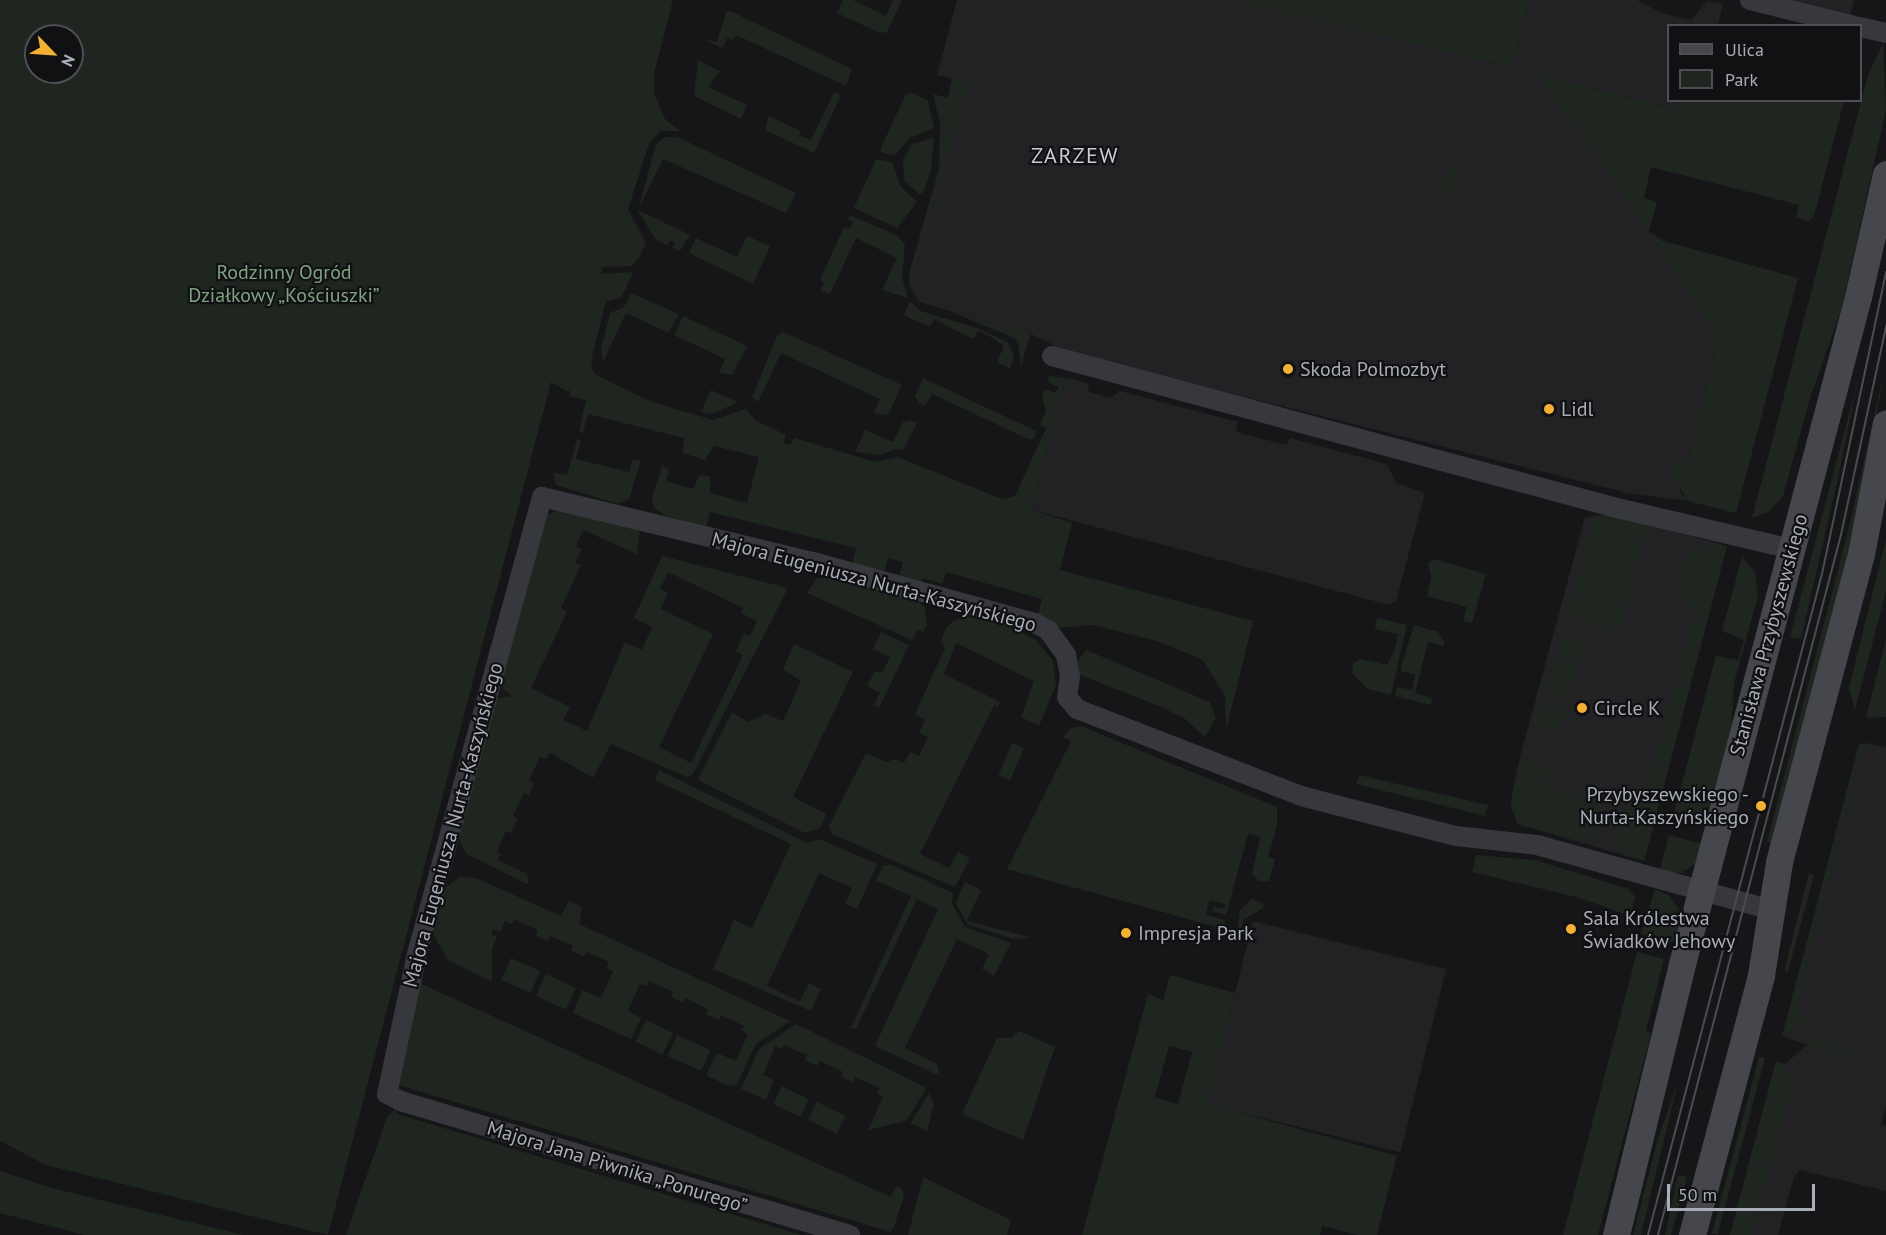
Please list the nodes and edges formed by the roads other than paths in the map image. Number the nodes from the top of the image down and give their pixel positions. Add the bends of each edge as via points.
1 (1750, 0) edge
2 (1847, 24) edge
3 (1862, 27) edge
4 (1886, 33) edge
5 (1886, 174) edge
6 (1052, 356) dead end
7 (1886, 423) edge
8 (1792, 549) junction
9 (1701, 892) junction
10 (1772, 910) junction
11 (387, 1094) joint
12 (850, 1235) edge
13 (1616, 1235) edge
14 (1692, 1235) edge

1 - 2 street
3 - 4 street
5 - 8 main road, Stanisława Przybyszewskiego
6 - 8 street via 1617,508
7 - 10 main road via 1861,554 1779,862
8 - 9 main road, Stanisława Przybyszewskiego
9 - 10 street, Majora Eugeniusza Nurta-Kaszyńskiego
9 - 11 street, Majora Eugeniusza Nurta-Kaszyńskiego via 1537,845 1455,836 1261,782 1077,709 1067,697 1070,676 1066,655 1048,630 1035,623 547,496 539,499 417,954
9 - 13 main road, Stanisława Przybyszewskiego
10 - 14 main road via 1761,975
11 - 12 street, Majora Jana Piwnika „Ponurego” via 414,1106

